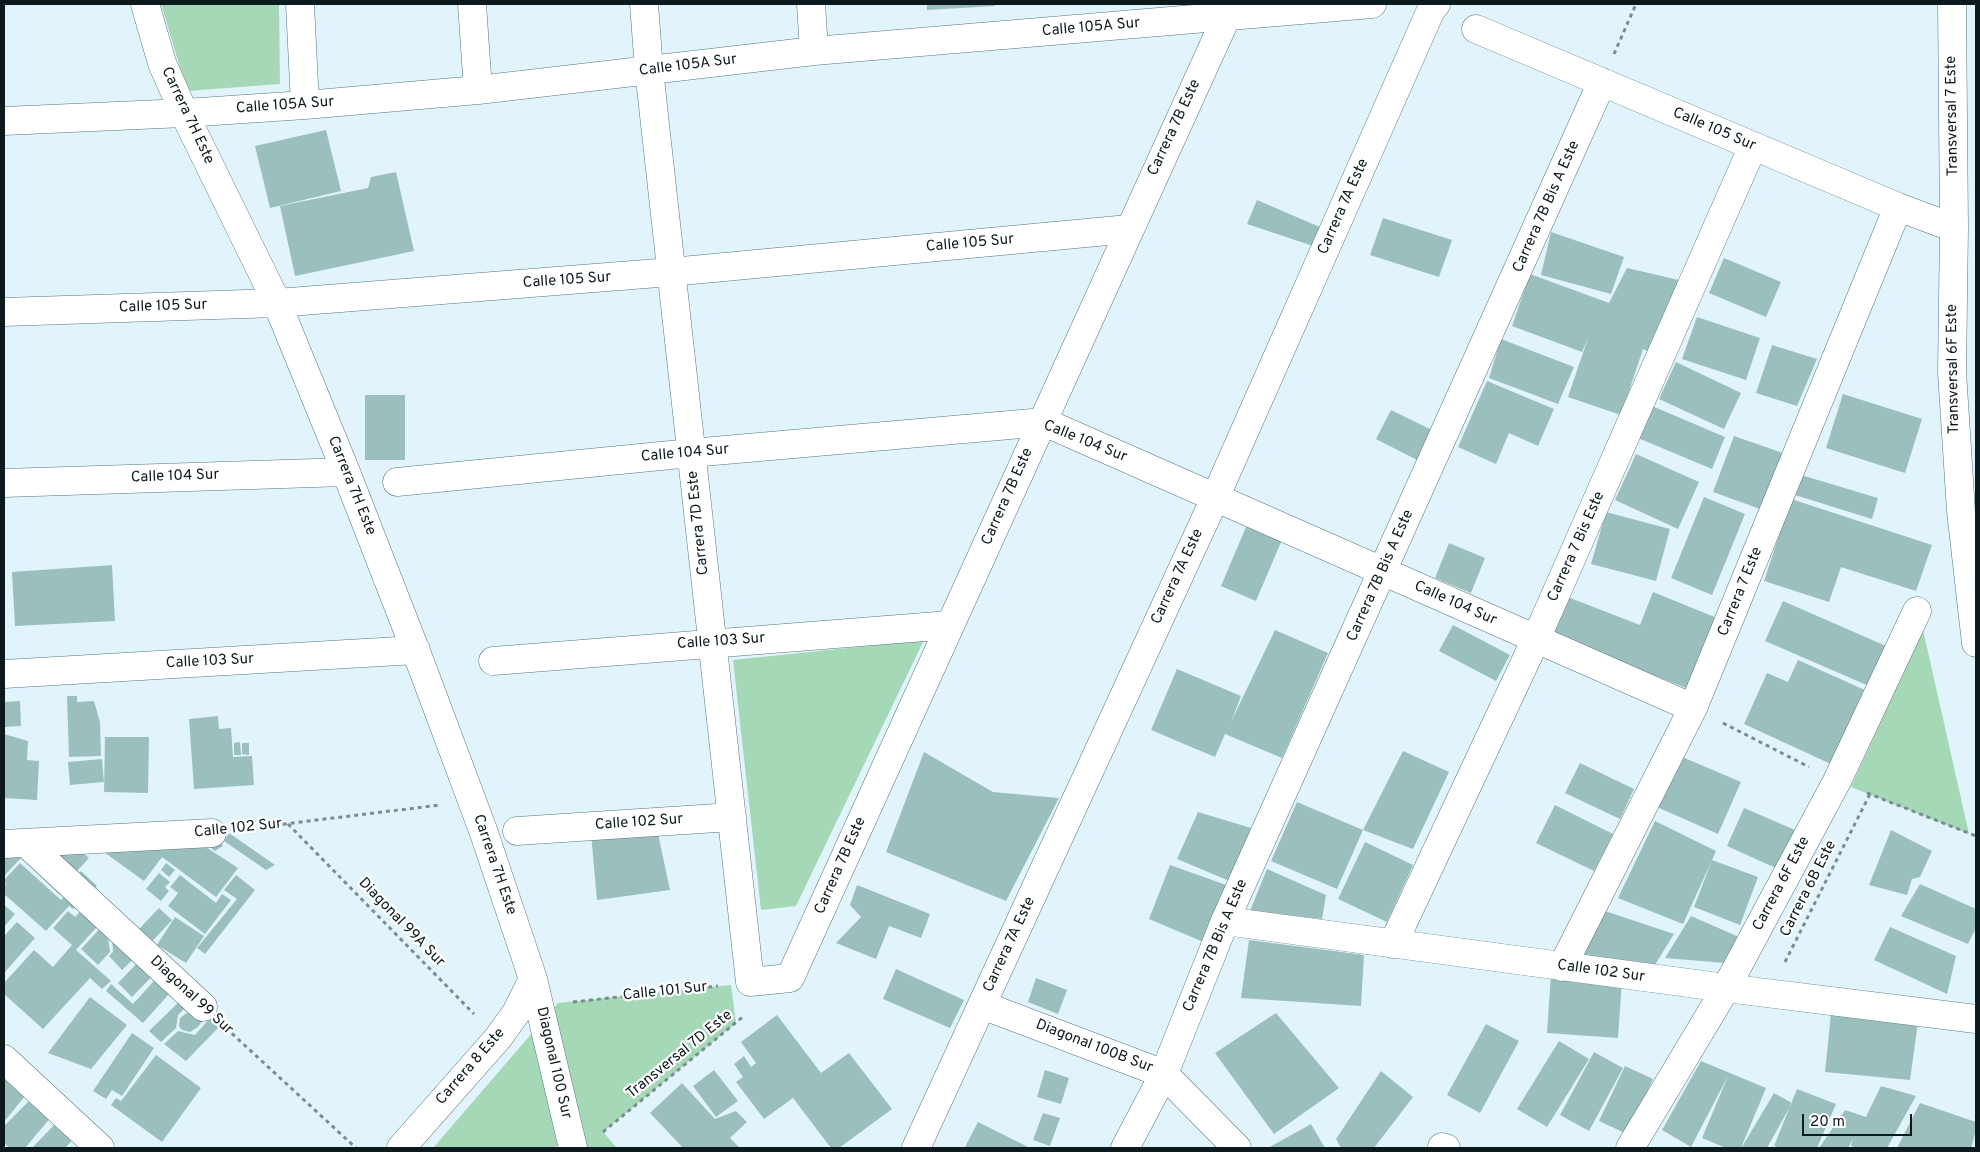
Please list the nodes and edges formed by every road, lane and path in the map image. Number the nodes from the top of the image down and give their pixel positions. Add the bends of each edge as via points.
1 (145, 4) edge
2 (300, 4) edge
3 (472, 4) edge
4 (644, 4) edge
5 (811, 4) edge
6 (1372, 4) edge
7 (1436, 4) edge
8 (1636, 4) edge
9 (1952, 4) edge
10 (1227, 16) junction
11 (1476, 28) dead end
12 (814, 51) junction
13 (648, 70) junction
14 (1602, 82) junction
15 (478, 90) junction
16 (305, 105) junction
17 (184, 113) junction
18 (4, 121) edge
19 (1753, 146) junction
20 (1898, 207) junction
21 (1129, 228) junction
22 (1954, 228) junction
23 (671, 272) junction
24 (277, 303) junction
25 (4, 312) edge
26 (1044, 422) junction
27 (691, 453) junction
28 (346, 472) junction
29 (397, 482) dead end
30 (4, 483) edge
31 (1215, 498) junction
32 (1383, 572) junction
33 (1917, 611) dead end
34 (950, 625) junction
35 (1536, 639) junction
36 (712, 643) junction
37 (1976, 643) edge
38 (416, 650) junction
39 (493, 661) dead end
40 (4, 674) edge
41 (1693, 708) junction
42 (1870, 794) dead end
43 (471, 802) junction
44 (732, 817) junction
45 (288, 824) junction
46 (517, 831) dead end
47 (212, 833) joint
48 (15, 844) edge
49 (1225, 921) junction
50 (1393, 944) junction
51 (1562, 967) junction
52 (533, 979) junction
53 (750, 982) junction
54 (1726, 988) junction
55 (1769, 994) junction
56 (540, 1005) junction
57 (982, 1005) junction
58 (203, 1007) joint
59 (752, 1010) dead end
60 (1976, 1019) edge
61 (498, 1038) junction
62 (4, 1059) edge
63 (1164, 1074) junction
64 (585, 1143) edge
65 (100, 1148) edge
66 (356, 1148) edge
67 (400, 1148) edge
68 (916, 1148) edge
69 (1125, 1148) edge
70 (1237, 1148) edge
71 (1630, 1148) edge

1 - 17 street, Carrera 7H Este via 162,63
2 - 16 street
3 - 15 street
4 - 13 street, Carrera 7D Este
5 - 12 street
6 - 10 street, Calle 105A Sur
7 - 31 street, Carrera 7A Este
8 - 14 path
9 - 22 street, Transversal 7 Este
10 - 12 street, Calle 105A Sur
10 - 21 street, Carrera 7B Este
11 - 14 street, Calle 105 Sur
12 - 13 street, Calle 105A Sur
13 - 15 street, Calle 105A Sur
13 - 23 street, Carrera 7D Este
14 - 19 street, Calle 105 Sur
14 - 32 street, Carrera 7B Bis A Este
15 - 16 street, Calle 105A Sur
16 - 17 street, Calle 105A Sur
17 - 18 street, Calle 105A Sur
17 - 24 street, Carrera 7H Este
19 - 20 street, Calle 105 Sur
19 - 35 street, Carrera 7 Bis Este
20 - 22 street, Calle 105 Sur
20 - 41 street, Carrera 7 Este
21 - 23 street, Calle 105 Sur
21 - 26 street, Carrera 7B Este
22 - 37 street, Transversal 6F Este via 1952,372 1961,511
23 - 24 street, Calle 105 Sur
23 - 27 street, Carrera 7D Este
24 - 25 street, Calle 105 Sur
24 - 28 street, Carrera 7H Este
26 - 27 street, Calle 104 Sur
26 - 31 street, Calle 104 Sur
26 - 34 street, Carrera 7B Este
27 - 29 street, Calle 104 Sur
27 - 36 street, Carrera 7D Este
28 - 30 street, Calle 104 Sur
28 - 38 street, Carrera 7H Este
31 - 32 street, Calle 104 Sur
31 - 57 street, Carrera 7A Este
32 - 35 street, Calle 104 Sur
32 - 49 street, Carrera 7B Bis A Este
33 - 54 street, Carrera 6F Este via 1837,781
34 - 36 street, Calle 103 Sur
34 - 53 street, Carrera 7B Este via 790,978
35 - 41 street, Calle 104 Sur
35 - 50 street, Carrera 7 Bis Este
36 - 39 street, Calle 103 Sur
36 - 44 street, Carrera 7D Este
38 - 40 street, Calle 103 Sur
38 - 43 street, Carrera 7H Este
41 - 51 street, Carrera 7 Este
42 - 55 path, Carrera 6B Este
43 - 45 path, Calle 102 Sur
43 - 52 street, Carrera 7H Este
44 - 46 street, Calle 102 Sur
44 - 53 street, Carrera 7D Este
45 - 47 path, Calle 102 Sur
45 - 61 path, Diagonal 99A Sur
47 - 48 street, Calle 102 Sur
48 - 58 street, Diagonal 99 Sur
49 - 50 street, Calle 102 Sur
49 - 63 street, Carrera 7B Bis A Este
50 - 51 street, Calle 102 Sur
51 - 54 street, Calle 102 Sur
52 - 56 street, Diagonal 100 Sur
52 - 61 street, Carrera 8 Este via 516,1013
53 - 56 path, Calle 101 Sur
54 - 55 street, Calle 102 Sur
54 - 71 street, Carrera 6F Este
55 - 60 street, Calle 102 Sur
56 - 64 street, Diagonal 100 Sur
57 - 63 street, Diagonal 100B Sur
57 - 68 street, Carrera 7A Este
58 - 66 path, Diagonal 99 Sur
59 - 64 path, Transversal 7D Este
61 - 67 street, Carrera 8 Este
62 - 65 street
63 - 69 street, Carrera 7B Bis A Este
63 - 70 street, Diagonal 100B Sur

